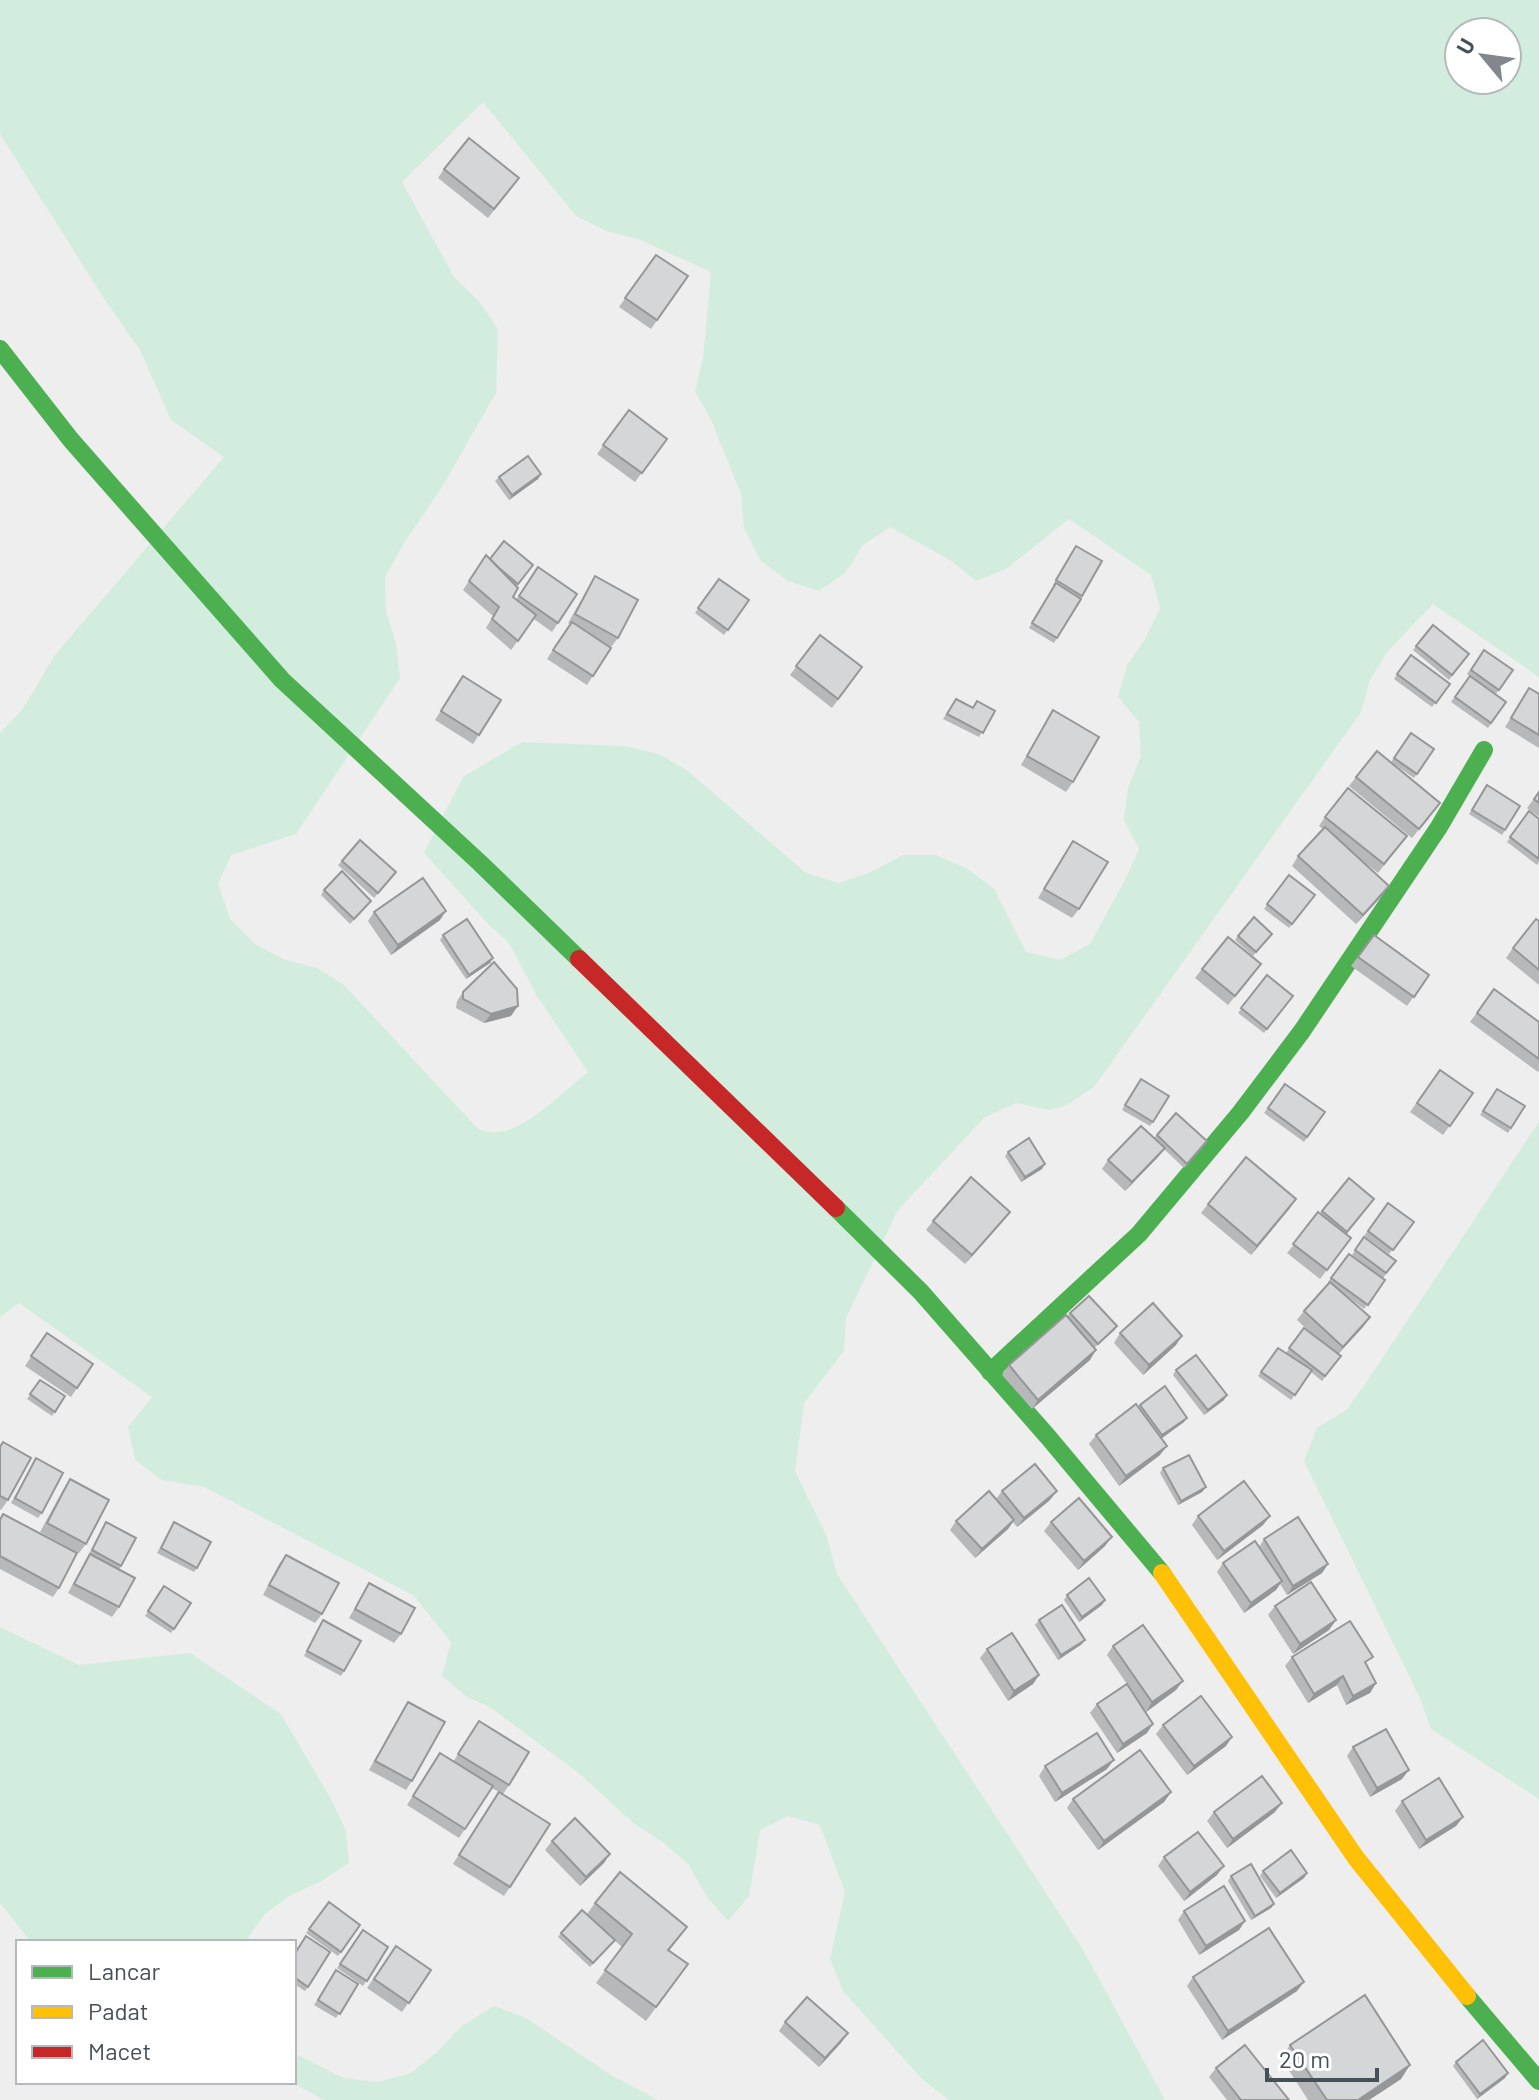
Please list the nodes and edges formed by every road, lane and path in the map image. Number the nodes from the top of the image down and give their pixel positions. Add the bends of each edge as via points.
1 (0, 349) edge
2 (1484, 750) dead end
3 (990, 1372) junction
4 (1539, 2081) edge

1 - 3 street via 71,440 282,680 721,1096 921,1292
2 - 3 street via 1439,827 1241,1112 1139,1234
3 - 4 street via 1170,1583 1356,1858

